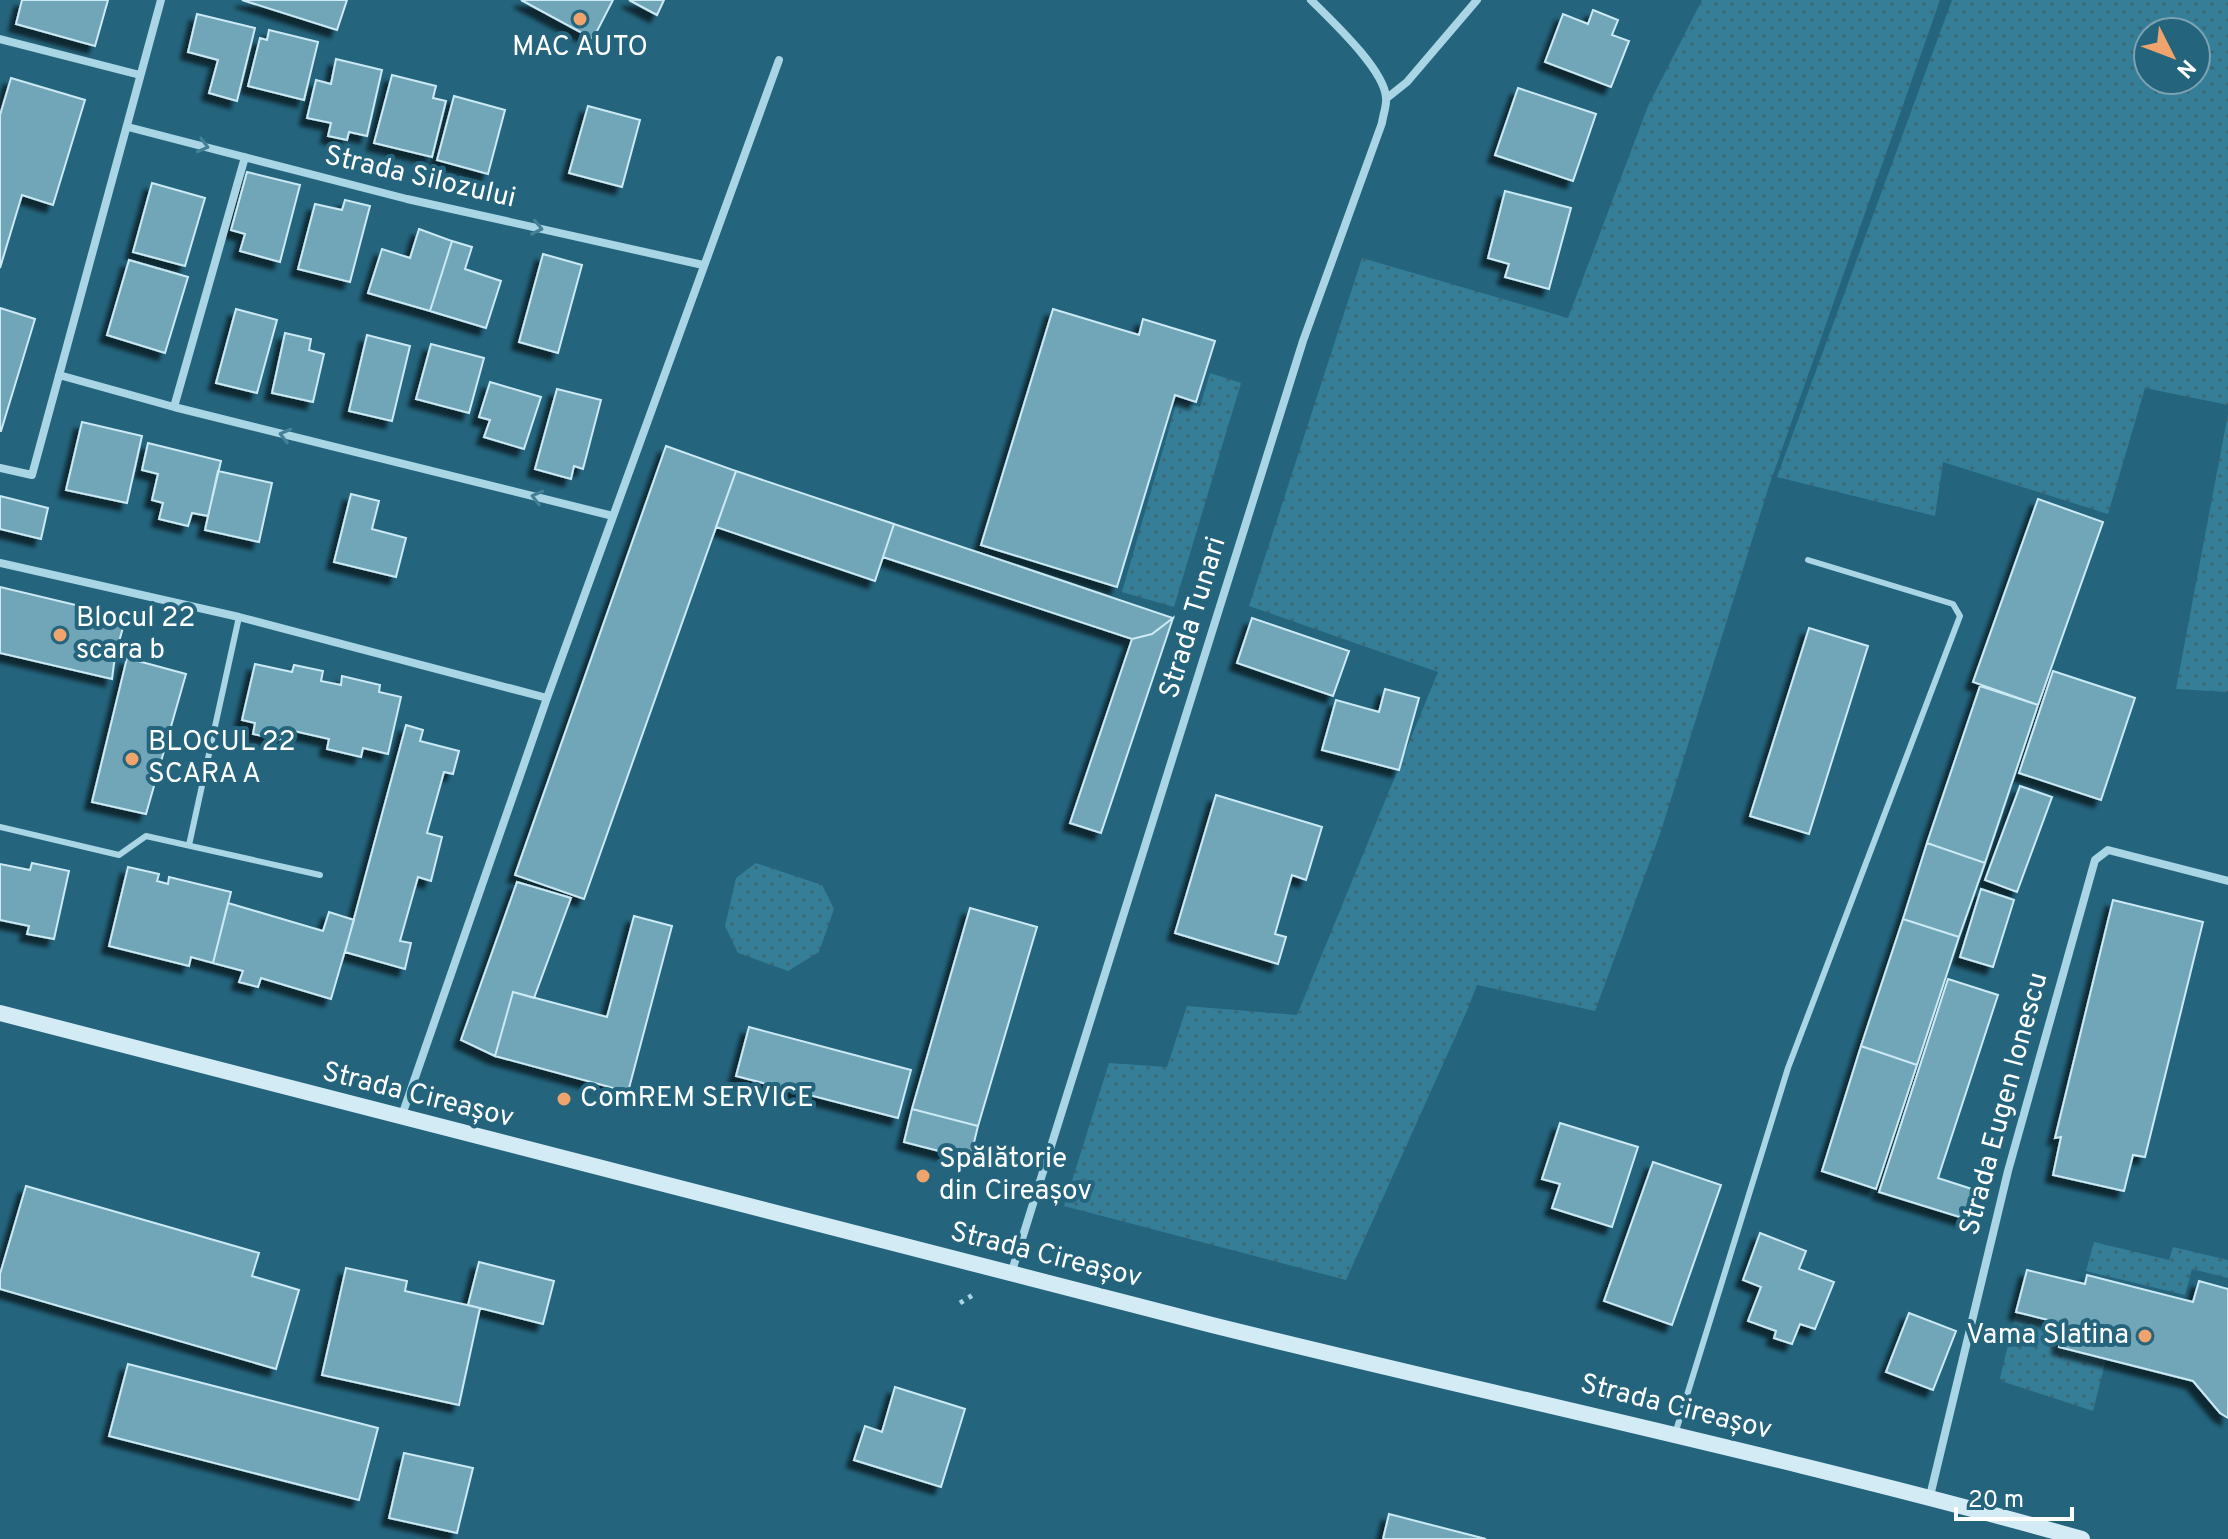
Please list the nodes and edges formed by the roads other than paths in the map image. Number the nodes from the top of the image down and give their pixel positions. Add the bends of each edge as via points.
1 (161, 0) edge
2 (1311, 0) edge
3 (1477, 0) edge
4 (0, 39) edge
5 (779, 60) dead end
6 (140, 75) junction
7 (1387, 98) junction
8 (128, 127) junction
9 (245, 157) junction
10 (703, 265) junction
11 (59, 375) junction
12 (174, 407) junction
13 (0, 468) edge
14 (613, 516) junction
15 (1808, 560) dead end
16 (0, 563) edge
17 (239, 617) junction
18 (547, 698) junction
19 (0, 827) edge
20 (189, 845) junction
21 (320, 875) dead end
22 (2228, 881) edge
23 (0, 1013) edge
24 (400, 1118) junction
25 (1011, 1274) junction
26 (1675, 1434) junction
27 (1930, 1496) junction
28 (2082, 1539) edge

1 - 6 street
2 - 7 street via 1351,41 1381,81
3 - 7 street
4 - 6 street
5 - 10 street
6 - 8 street
7 - 25 street, Strada Tunari via 1303,341
8 -> 9 street, Strada Silozului
8 - 11 street
9 -> 10 street, Strada Silozului
9 - 12 street
10 - 14 street
11 - 12 street
11 - 13 street via 32,475
14 -> 12 street
14 - 18 street
15 - 26 lane via 1953,604 1960,616 1788,1068
16 - 17 street
17 - 18 street
17 - 20 lane
18 - 24 street
19 - 20 lane via 119,855 146,836
20 - 21 lane
22 - 27 street, Strada Eugen Ionescu via 2108,850 2095,860 2008,1171
23 - 24 main road, Strada Cireașov
24 - 25 main road, Strada Cireașov
25 - 26 main road, Strada Cireașov
26 - 27 main road, Strada Cireașov
27 - 28 main road, Strada Cireașov

